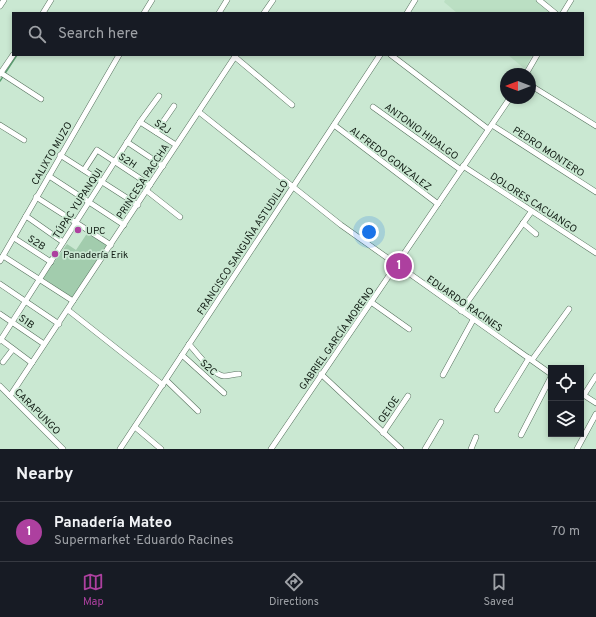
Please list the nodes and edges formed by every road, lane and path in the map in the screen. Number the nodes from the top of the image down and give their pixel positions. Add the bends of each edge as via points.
1 (4, 0) edge
2 (51, 0) edge
3 (152, 0) edge
4 (227, 0) edge
5 (273, 0) edge
6 (415, 0) edge
7 (539, 0) edge
8 (570, 0) edge
9 (0, 6) edge
10 (44, 12) edge
11 (145, 12) edge
12 (220, 12) edge
13 (268, 12) edge
14 (408, 12) edge
15 (554, 12) edge
16 (564, 12) edge
17 (13, 56) edge
18 (118, 56) edge
19 (236, 56) edge
20 (379, 56) edge
21 (392, 56) edge
22 (537, 56) edge
23 (530, 68) edge
24 (1, 74) edge
25 (536, 89) edge
26 (159, 96) dead end
27 (41, 99) dead end
28 (506, 104) edge
29 (292, 105) dead end
30 (174, 106) dead end
31 (373, 107) dead end
32 (199, 112) junction
33 (140, 122) junction
34 (0, 124) edge
35 (334, 125) junction
36 (596, 126) edge
37 (490, 127) junction
38 (156, 132) junction
39 (24, 140) dead end
40 (127, 142) junction
41 (176, 145) junction
42 (60, 155) junction
43 (114, 162) junction
44 (163, 166) junction
45 (462, 168) junction
46 (84, 170) junction
47 (49, 176) junction
48 (102, 182) junction
49 (150, 185) junction
50 (293, 186) junction
51 (147, 191) junction
52 (596, 192) edge
53 (36, 197) junction
54 (88, 202) junction
55 (438, 204) junction
56 (138, 205) junction
57 (531, 212) junction
58 (26, 216) junction
59 (180, 217) dead end
60 (76, 222) junction
61 (523, 223) junction
62 (124, 225) junction
63 (536, 234) dead end
64 (14, 238) junction
65 (63, 242) junction
66 (111, 246) junction
67 (596, 253) edge
68 (1, 259) edge
69 (51, 262) junction
70 (397, 266) junction
71 (39, 279) junction
72 (0, 284) edge
73 (26, 300) junction
74 (73, 301) junction
75 (371, 302) junction
76 (569, 308) dead end
77 (68, 310) junction
78 (461, 311) junction
79 (0, 314) edge
80 (472, 320) junction
81 (12, 322) junction
82 (59, 324) junction
83 (409, 329) dead end
84 (0, 340) edge
85 (44, 344) junction
86 (189, 344) junction
87 (13, 349) junction
88 (182, 355) junction
89 (530, 359) junction
90 (3, 362) dead end
91 (32, 363) junction
92 (548, 372) edge
93 (239, 374) dead end
94 (321, 374) junction
95 (443, 376) dead end
96 (596, 376) edge
97 (166, 380) junction
98 (548, 383) edge
99 (162, 385) junction
100 (0, 386) edge
101 (584, 391) edge
102 (224, 393) dead end
103 (584, 395) edge
104 (10, 396) junction
105 (408, 396) dead end
106 (596, 403) edge
107 (198, 410) dead end
108 (497, 410) dead end
109 (596, 414) edge
110 (441, 422) dead end
111 (135, 427) junction
112 (383, 433) junction
113 (521, 435) dead end
114 (476, 437) dead end
115 (64, 449) edge
116 (120, 449) edge
117 (161, 449) edge
118 (271, 449) edge
119 (401, 449) edge
120 (425, 449) edge
121 (471, 449) edge
122 (577, 449) edge

1 - 9 street
2 - 10 street
3 - 11 street
4 - 12 street
5 - 13 street
6 - 14 street
7 - 15 street
8 - 16 street
17 - 24 street
18 - 42 street, CALIXTO MUZO
19 - 29 street
19 - 32 street, PRINCESA PACCHA
20 - 35 street, FRANCISCO SANGUÑA ASTUDILLO
21 - 37 street, PEDRO MONTERO
22 - 23 street
24 - 27 street
25 - 36 street
26 - 33 street, TÚPAC YUPANQUI
28 - 37 street, GABRIEL GARCÍA MORENO
30 - 38 street
31 - 45 street, ANTONIO HIDALGO
32 - 41 street, PRINCESA PACCHA
32 - 50 street, EDUARDO RACINES
33 - 38 street, S2J
33 - 40 street, TÚPAC YUPANQUI
34 - 39 street
35 - 50 street, FRANCISCO SANGUÑA ASTUDILLO
35 - 55 street, ALFREDO GONZALEZ
37 - 45 street, GABRIEL GARCÍA MORENO
37 - 52 street, PEDRO MONTERO
38 - 41 street, S2J
40 - 43 street, TÚPAC YUPANQUI
40 - 44 street
41 - 44 street, PRINCESA PACCHA
42 - 46 street
42 - 47 street, CALIXTO MUZO
43 - 46 street, S2H via 97,150
43 - 48 street, TÚPAC YUPANQUI
43 - 49 street, S2H
44 - 49 street, PRINCESA PACCHA
45 - 55 street, GABRIEL GARCÍA MORENO
45 - 57 street, DOLORES CACUANGO
46 - 48 street
47 - 53 street, CALIXTO MUZO
47 - 54 street
48 - 54 street, TÚPAC YUPANQUI
48 - 56 street
49 - 51 street, PRINCESA PACCHA
50 - 70 street, EDUARDO RACINES
50 - 86 street, FRANCISCO SANGUÑA ASTUDILLO
51 - 56 street, PRINCESA PACCHA
51 - 59 street
53 - 58 street, CALIXTO MUZO
53 - 60 street
54 - 60 street, TÚPAC YUPANQUI
54 - 62 street
55 - 70 street, GABRIEL GARCÍA MORENO
56 - 62 street, PRINCESA PACCHA
57 - 61 street
57 - 67 street, DOLORES CACUANGO
58 - 64 street, CALIXTO MUZO
58 - 65 street
60 - 65 street, TÚPAC YUPANQUI
60 - 66 street
61 - 63 street
61 - 78 street
62 - 66 street, PRINCESA PACCHA
64 - 68 street, CALIXTO MUZO
64 - 69 street, S2B
65 - 69 street, TÚPAC YUPANQUI
66 - 74 street, PRINCESA PACCHA
68 - 71 street
69 - 71 street, TÚPAC YUPANQUI
70 - 75 street, GABRIEL GARCÍA MORENO
70 - 78 street, EDUARDO RACINES
71 - 73 street, TÚPAC YUPANQUI
71 - 74 street
72 - 73 street
73 - 81 street, TÚPAC YUPANQUI
73 - 82 street
74 - 77 street, PRINCESA PACCHA
75 - 83 street
75 - 94 street, GABRIEL GARCÍA MORENO
76 - 89 street
77 - 82 street, PRINCESA PACCHA
77 - 99 street
78 - 80 street, EDUARDO RACINES
79 - 81 street, S1B
80 - 89 street, EDUARDO RACINES
80 - 95 street
81 - 84 street, TÚPAC YUPANQUI
81 - 85 street, S1B
82 - 85 street, PRINCESA PACCHA
84 - 87 street
85 - 91 street, PRINCESA PACCHA
86 - 88 street, FRANCISCO SANGUÑA ASTUDILLO
86 - 93 street via 206,364 219,374
87 - 90 street
87 - 91 street
88 - 97 street, FRANCISCO SANGUÑA ASTUDILLO
88 - 102 street, S2C
89 - 92 street, EDUARDO RACINES
89 - 108 street
91 - 104 street, PRINCESA PACCHA
94 - 112 street
94 - 118 street, GABRIEL GARCÍA MORENO
96 - 101 street
97 - 99 street, FRANCISCO SANGUÑA ASTUDILLO
97 - 107 street
98 - 113 street
99 - 111 street, FRANCISCO SANGUÑA ASTUDILLO
100 - 104 street, CARAPUNGO
103 - 106 street
104 - 115 street, CARAPUNGO
105 - 112 street, OE10E
109 - 122 street
110 - 120 street
111 - 116 street, FRANCISCO SANGUÑA ASTUDILLO
111 - 117 street
112 - 119 street
114 - 121 street

